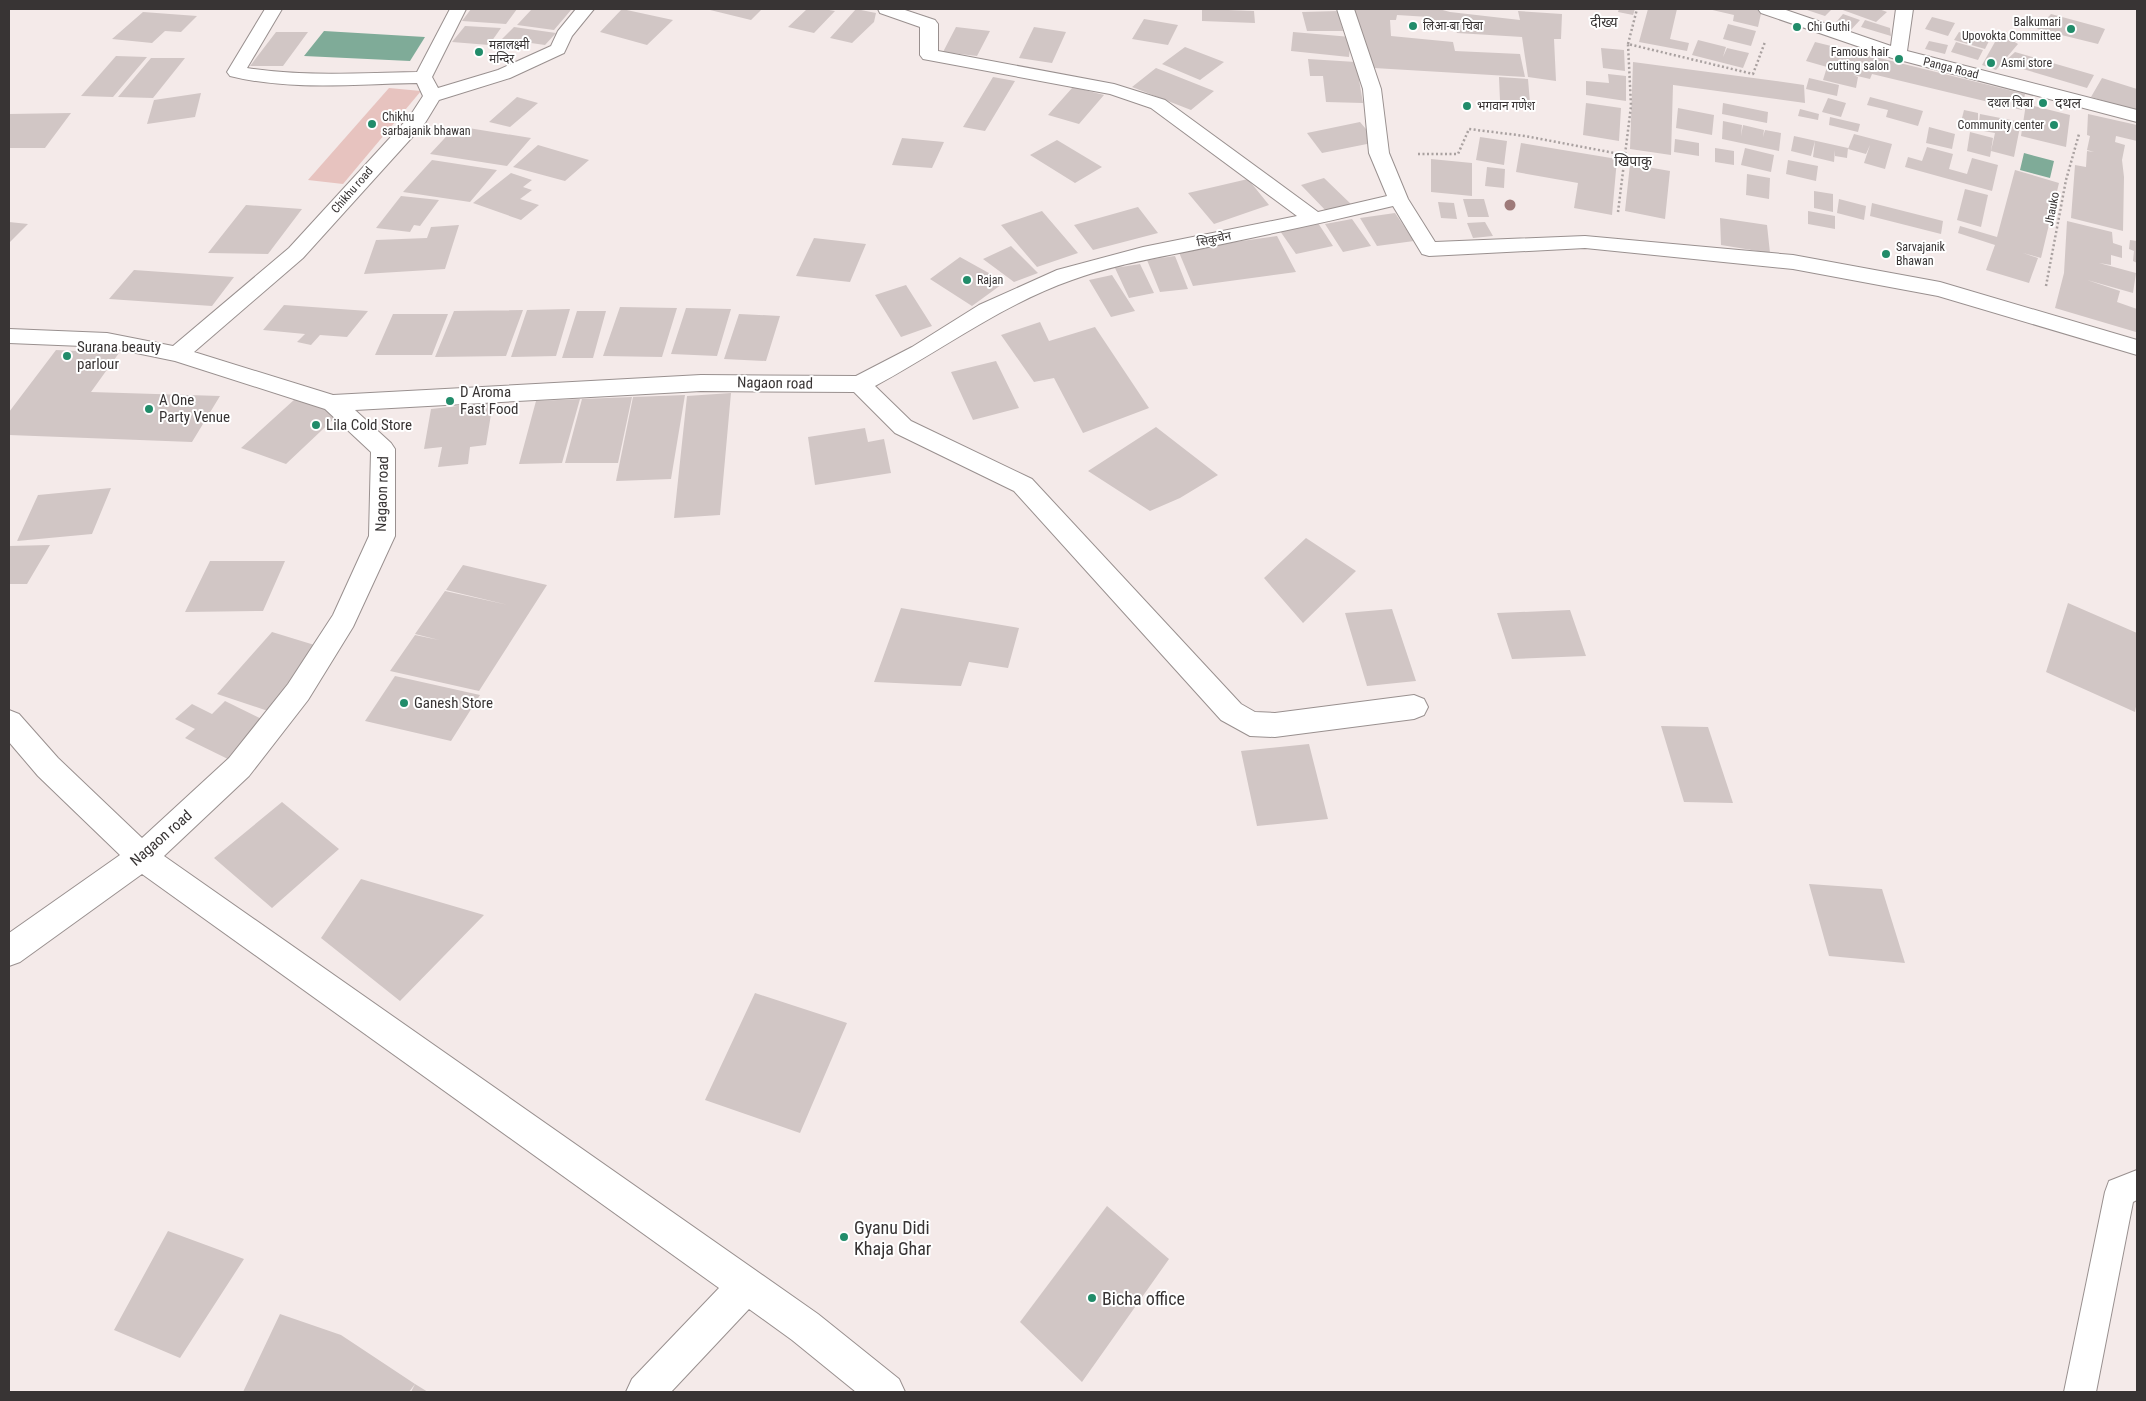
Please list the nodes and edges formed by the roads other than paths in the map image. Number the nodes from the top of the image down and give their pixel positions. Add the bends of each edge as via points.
1 (274, 9) edge
2 (458, 9) edge
3 (586, 9) edge
4 (886, 9) edge
5 (1346, 9) edge
6 (1905, 9) edge
7 (1773, 11) edge
8 (1898, 54) junction
9 (423, 77) junction
10 (432, 96) junction
11 (2137, 116) edge
12 (1398, 199) junction
13 (1314, 219) junction
14 (9, 336) edge
15 (2137, 348) edge
16 (177, 354) junction
17 (860, 384) junction
18 (333, 403) junction
19 (1414, 707) dead end
20 (9, 722) edge
21 (142, 857) junction
22 (9, 951) edge
23 (2137, 1185) edge
24 (746, 1286) junction
25 (645, 1392) edge
26 (886, 1392) edge
27 (2080, 1392) edge

1 - 9 street via 236,72 264,78 297,79
2 - 9 street
3 - 10 street via 564,35 558,49 504,74
4 - 13 street via 929,24 929,55 1114,89 1158,104
5 - 12 street via 1372,89 1379,153
6 - 8 street
7 - 8 street, Panga Road
8 - 11 street, Panga Road
9 - 10 street
10 - 16 street, Chikhu road via 418,119 296,253
12 - 13 street, सिकुचेन
12 - 15 street via 1429,249 1585,242 1793,262 1940,289
13 - 17 street, सिकुचेन via 1143,254 1064,275 987,310 920,352
14 - 16 street via 108,340
16 - 18 street
17 - 18 street, Nagaon road via 701,383
17 - 19 street via 903,427 1023,485 1231,712 1250,724 1274,725
18 - 21 street, Nagaon road via 383,448 382,536 344,620 298,692 239,767
20 - 21 street via 48,767
21 - 22 street, Nagaon road
21 - 24 street
23 - 27 lane via 2120,1192
24 - 25 street
24 - 26 street via 805,1327

